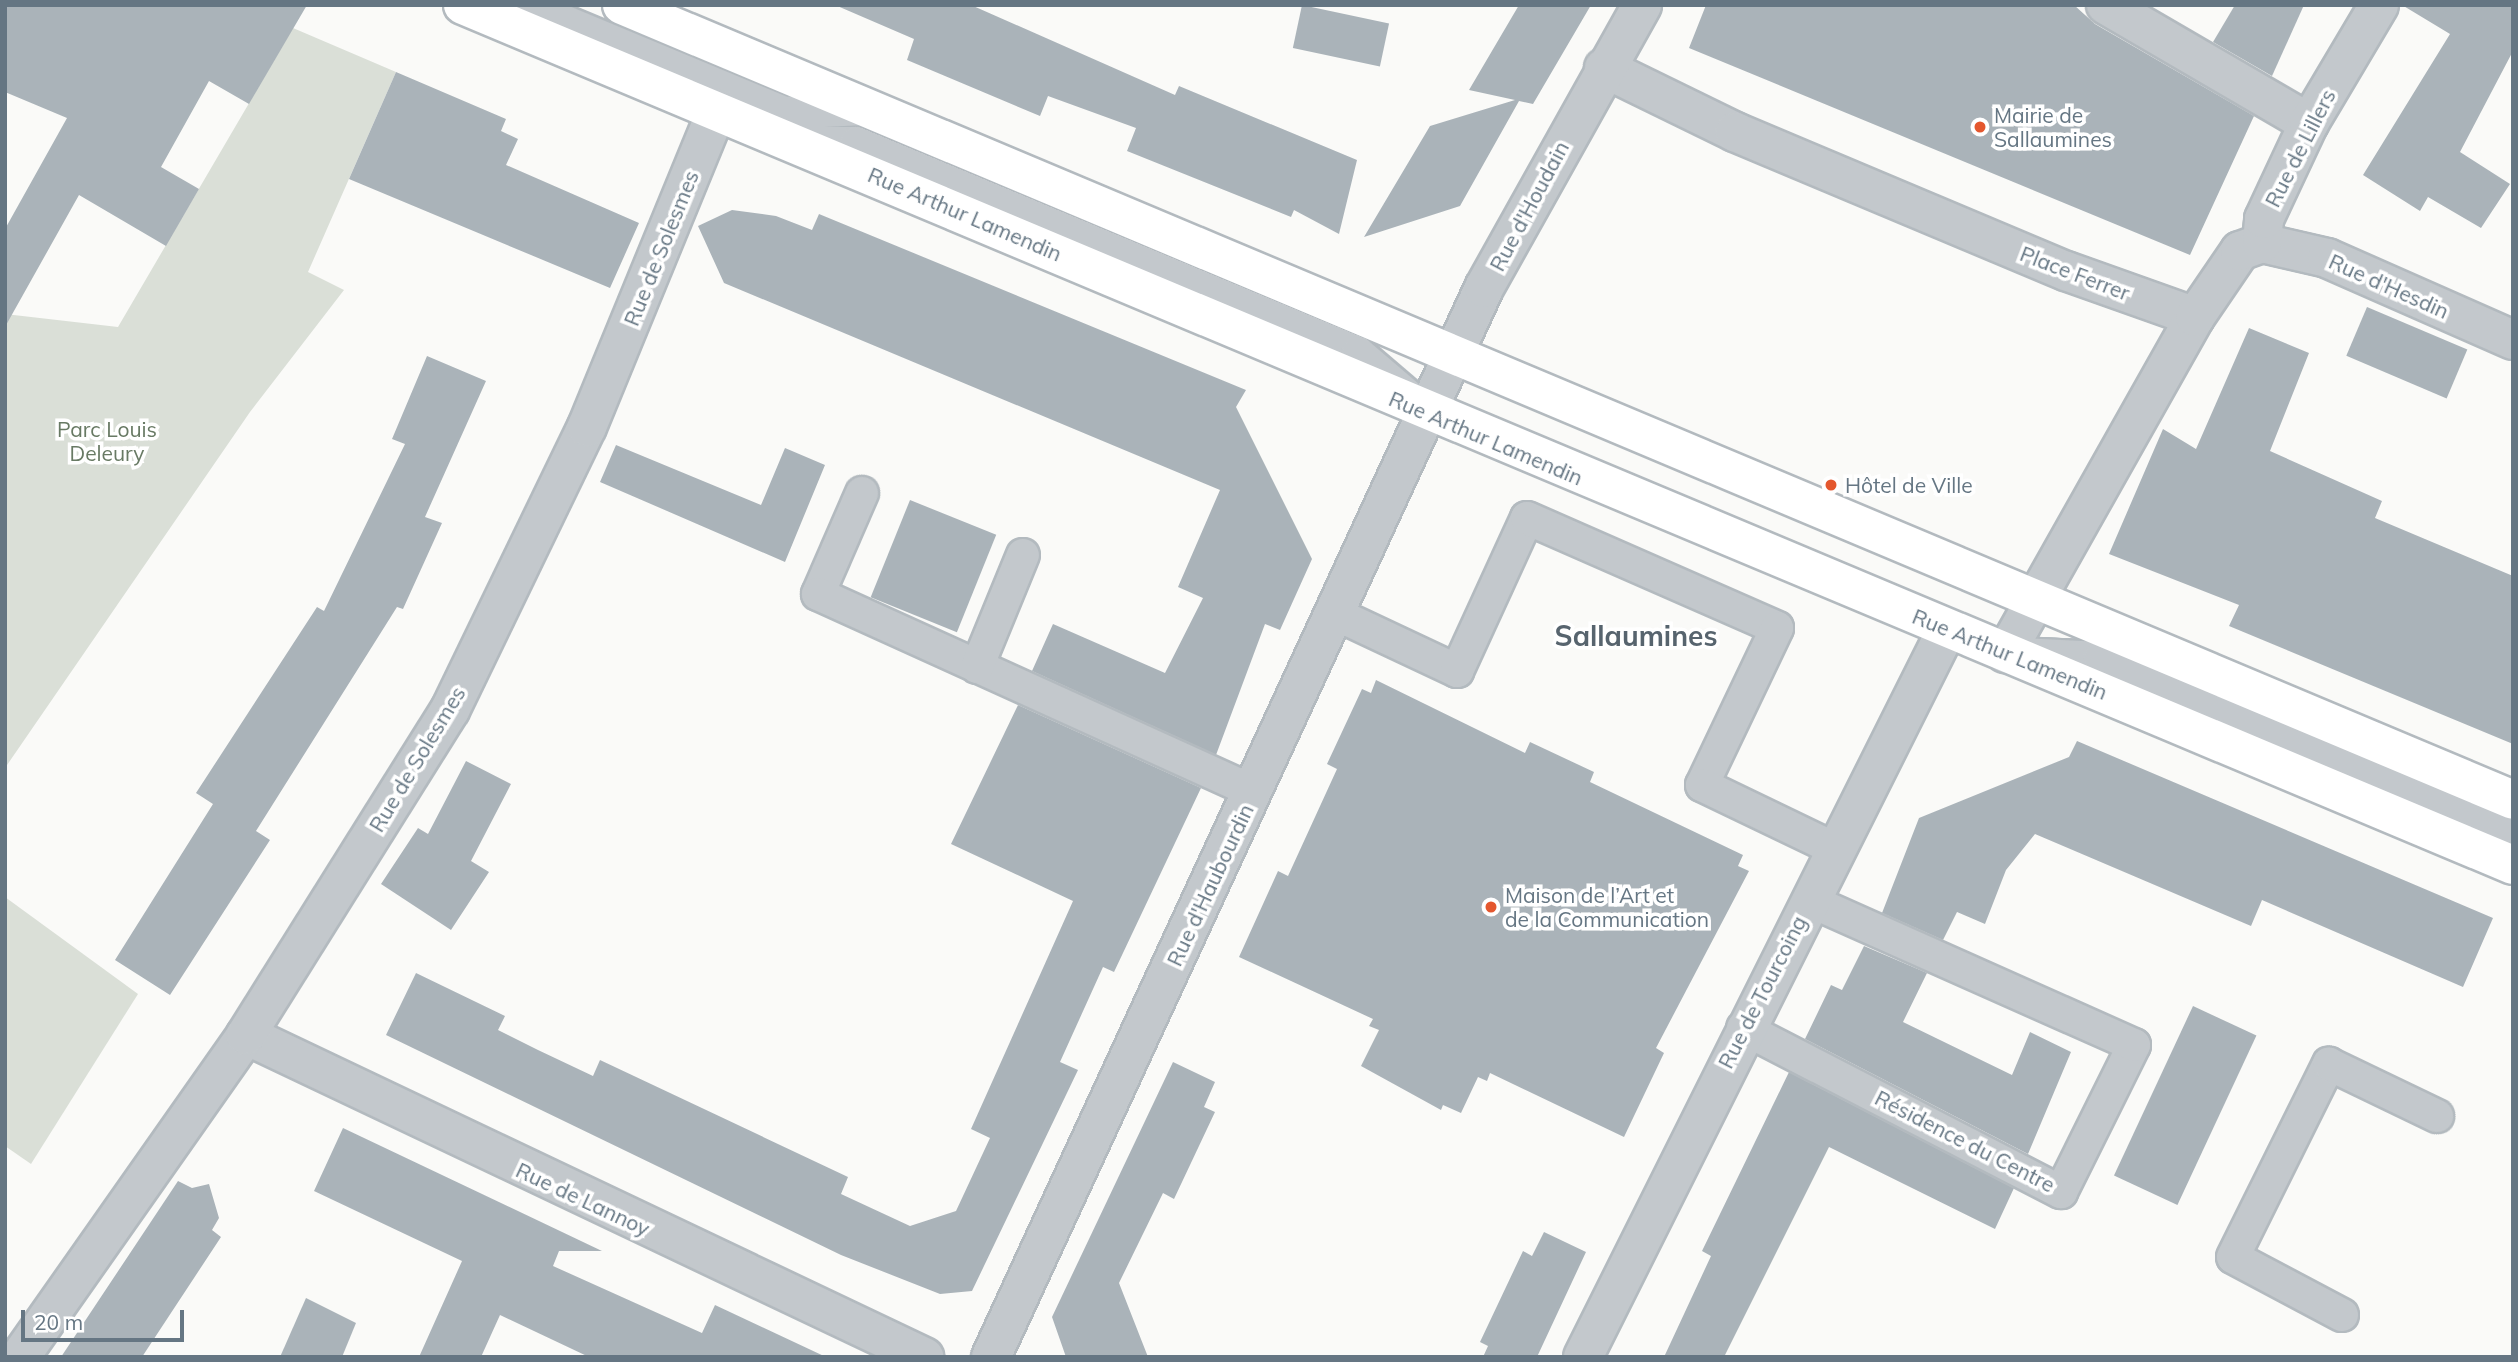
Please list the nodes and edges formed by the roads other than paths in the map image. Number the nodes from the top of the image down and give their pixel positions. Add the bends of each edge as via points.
1 (463, 5) edge
2 (525, 5) edge
3 (622, 5) edge
4 (1642, 5) edge
5 (2106, 5) edge
6 (2379, 5) edge
7 (1604, 68) junction
8 (718, 107) junction
9 (863, 109) junction
10 (2309, 123) junction
11 (2262, 243) junction
12 (2195, 317) junction
13 (2513, 340) edge
14 (1456, 359) junction
15 (1430, 414) junction
16 (862, 493) dead end
17 (1023, 555) dead end
18 (2038, 597) junction
19 (1336, 614) junction
20 (1947, 629) junction
21 (2006, 653) junction
22 (977, 667) junction
23 (1254, 792) junction
24 (2513, 800) edge
25 (2513, 831) edge
26 (1835, 849) junction
27 (2513, 865) edge
28 (1809, 900) junction
29 (1743, 1028) junction
30 (246, 1035) junction
31 (2437, 1116) dead end
32 (2342, 1315) dead end
33 (20, 1357) edge
34 (924, 1357) edge
35 (991, 1357) edge
36 (1583, 1357) edge

1 - 8 main road, Rue Arthur Lamendin
2 - 9 lane via 784,113
3 - 9 main road
4 - 7 street, Rue d'Houdain
5 - 10 street
6 - 10 street, Rue de Lillers
7 - 12 street, Place Ferrer via 1735,132 2066,271
7 - 14 street, Rue d'Houdain via 1484,288
8 - 15 main road, Rue Arthur Lamendin
8 - 30 street, Rue de Solesmes via 587,427 450,710
9 - 14 main road
10 - 11 street, Rue de Lillers via 2264,219
11 - 12 street via 2240,251
11 - 13 street, Rue d'Hesdin via 2327,258
12 - 18 street
14 - 15 street, Rue d'Houdain
14 - 18 main road
15 - 19 street, Rue d'Haubourdin
15 - 20 main road, Rue Arthur Lamendin
16 - 22 lane via 818,594
17 - 22 lane
18 - 21 street
18 - 24 main road
19 - 23 street, Rue d'Haubourdin
19 - 26 lane via 1457,671 1527,518 1777,628 1702,785
20 - 21 main road, Rue Arthur Lamendin
20 - 26 street, Rue de Tourcoing
21 - 25 lane via 2100,658
21 - 27 main road, Rue Arthur Lamendin
22 - 23 lane
23 - 35 street, Rue d'Haubourdin
26 - 28 street, Rue de Tourcoing
28 - 29 street, Rue de Tourcoing
28 - 29 lane, Résidence du Centre via 2134,1045 2061,1192
29 - 36 street, Rue de Tourcoing
30 - 33 street, Rue de Solesmes
30 - 34 street, Rue de Lannoy
31 - 32 lane via 2329,1064 2233,1257

